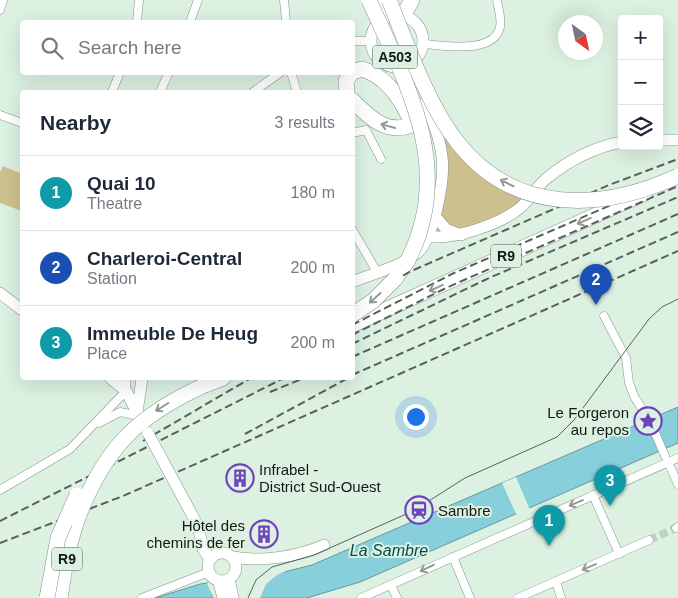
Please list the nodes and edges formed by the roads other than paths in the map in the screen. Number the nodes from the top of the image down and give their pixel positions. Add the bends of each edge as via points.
1 (3, 0) edge
2 (139, 0) edge
3 (198, 0) edge
4 (284, 0) edge
5 (361, 0) edge
6 (369, 0) edge
7 (379, 0) edge
8 (389, 0) edge
9 (412, 0) edge
10 (497, 0) edge
11 (0, 10) edge
12 (398, 16) junction
13 (136, 20) edge
14 (191, 20) edge
15 (286, 20) edge
16 (379, 23) junction
17 (355, 41) edge
18 (371, 41) junction
19 (423, 44) junction
20 (414, 61) junction
21 (402, 66) junction
22 (355, 71) edge
23 (119, 75) edge
24 (168, 75) edge
25 (277, 75) edge
26 (292, 75) edge
27 (350, 75) edge
28 (113, 90) edge
29 (161, 90) edge
30 (256, 90) edge
31 (296, 90) edge
32 (347, 90) edge
33 (355, 103) edge
34 (430, 109) junction
35 (0, 114) edge
36 (20, 122) edge
37 (355, 132) edge
38 (420, 135) junction
39 (663, 140) edge
40 (678, 140) edge
41 (618, 142) edge
42 (381, 159) dead end
43 (678, 176) edge
44 (659, 184) junction
45 (440, 185) junction
46 (435, 216) junction
47 (355, 234) edge
48 (462, 235) junction
49 (429, 236) junction
50 (377, 272) junction
51 (355, 281) edge
52 (0, 293) edge
53 (20, 308) edge
54 (355, 313) edge
55 (604, 316) dead end
56 (355, 324) edge
57 (112, 380) edge
58 (126, 380) edge
59 (140, 380) edge
60 (142, 380) edge
61 (219, 380) edge
62 (126, 391) junction
63 (138, 414) junction
64 (85, 433) junction
65 (109, 456) junction
66 (678, 458) edge
67 (667, 460) junction
68 (678, 484) edge
69 (0, 490) edge
70 (593, 495) junction
71 (649, 540) tunnel mouth
72 (324, 545) dead end
73 (619, 554) junction
74 (214, 556) junction
75 (233, 557) junction
76 (453, 557) junction
77 (254, 559) junction
78 (223, 576) junction
79 (556, 581) junction
80 (391, 585) junction
81 (47, 598) edge
82 (60, 598) edge
83 (142, 598) edge
84 (224, 598) edge
85 (233, 598) edge
86 (361, 598) edge
87 (397, 598) edge
88 (470, 598) edge
89 (518, 598) edge
90 (561, 598) edge

1 - 11 street
2 - 13 street
3 - 14 street
4 - 15 street
5 - 16 highway
6 - 38 highway, A503, bridge via 413,99 422,127
7 - 12 highway
8 - 34 highway, A503, bridge
9 - 12 highway
10 - 19 street via 501,26 488,42 462,46
12 - 16 main road
12 - 19 main road via 416,23
16 - 18 main road
17 - 18 street
18 - 21 main road via 380,61
19 - 20 main road
20 - 21 main road
20 - 45 main road via 414,74 440,142 443,174
21 - 34 main road
22 - 38 highway via 362,69 372,73 394,92
23 - 28 street
24 - 29 street
25 - 30 street
26 - 31 street
27 - 32 highway via 346,81
34 -> 33 highway via 416,123 394,129 378,124
44 -> 34 highway, bridge via 628,195 599,200 564,201 530,193 503,181 476,162
34 - 45 main road
35 - 36 street
37 - 42 street via 366,130
38 -> 54 highway, bridge via 428,177 427,200 418,239 395,278 373,301
39 - 40 main road
41 - 48 main road via 574,160 546,179 520,208
43 - 44 highway, R9, bridge
44 -> 56 highway, R9, bridge
45 - 46 main road
46 - 48 main road via 446,229
46 - 49 main road
47 - 50 street
48 - 49 main road
49 - 50 main road via 416,254
50 - 51 main road
52 - 53 main road
55 - 67 street via 626,358 629,383 635,398 649,419
57 - 62 main road
58 - 62 street
59 - 62 main road
60 - 63 main road
61 -> 65 highway, R9, bridge via 162,406 125,436
62 - 63 main road
62 - 64 street
63 - 64 street via 120,412
63 - 74 main road, bridge
64 - 69 street via 70,449
65 - 81 highway, bridge via 98,463 82,485 62,526
65 - 82 highway, R9, bridge via 74,526
66 - 67 street
67 - 68 street
67 - 70 street
70 - 73 street
70 -> 76 street
71 - 73 street
72 - 77 main road via 300,553
73 -> 79 street
74 - 75 main road via 224,552
74 - 78 main road
75 - 77 main road
75 - 78 main road
76 -> 80 street
76 - 88 street
77 - 78 main road
78 - 83 street
78 - 84 main road
78 - 85 main road
79 - 89 street
79 - 90 street
80 - 86 street
80 - 87 street

